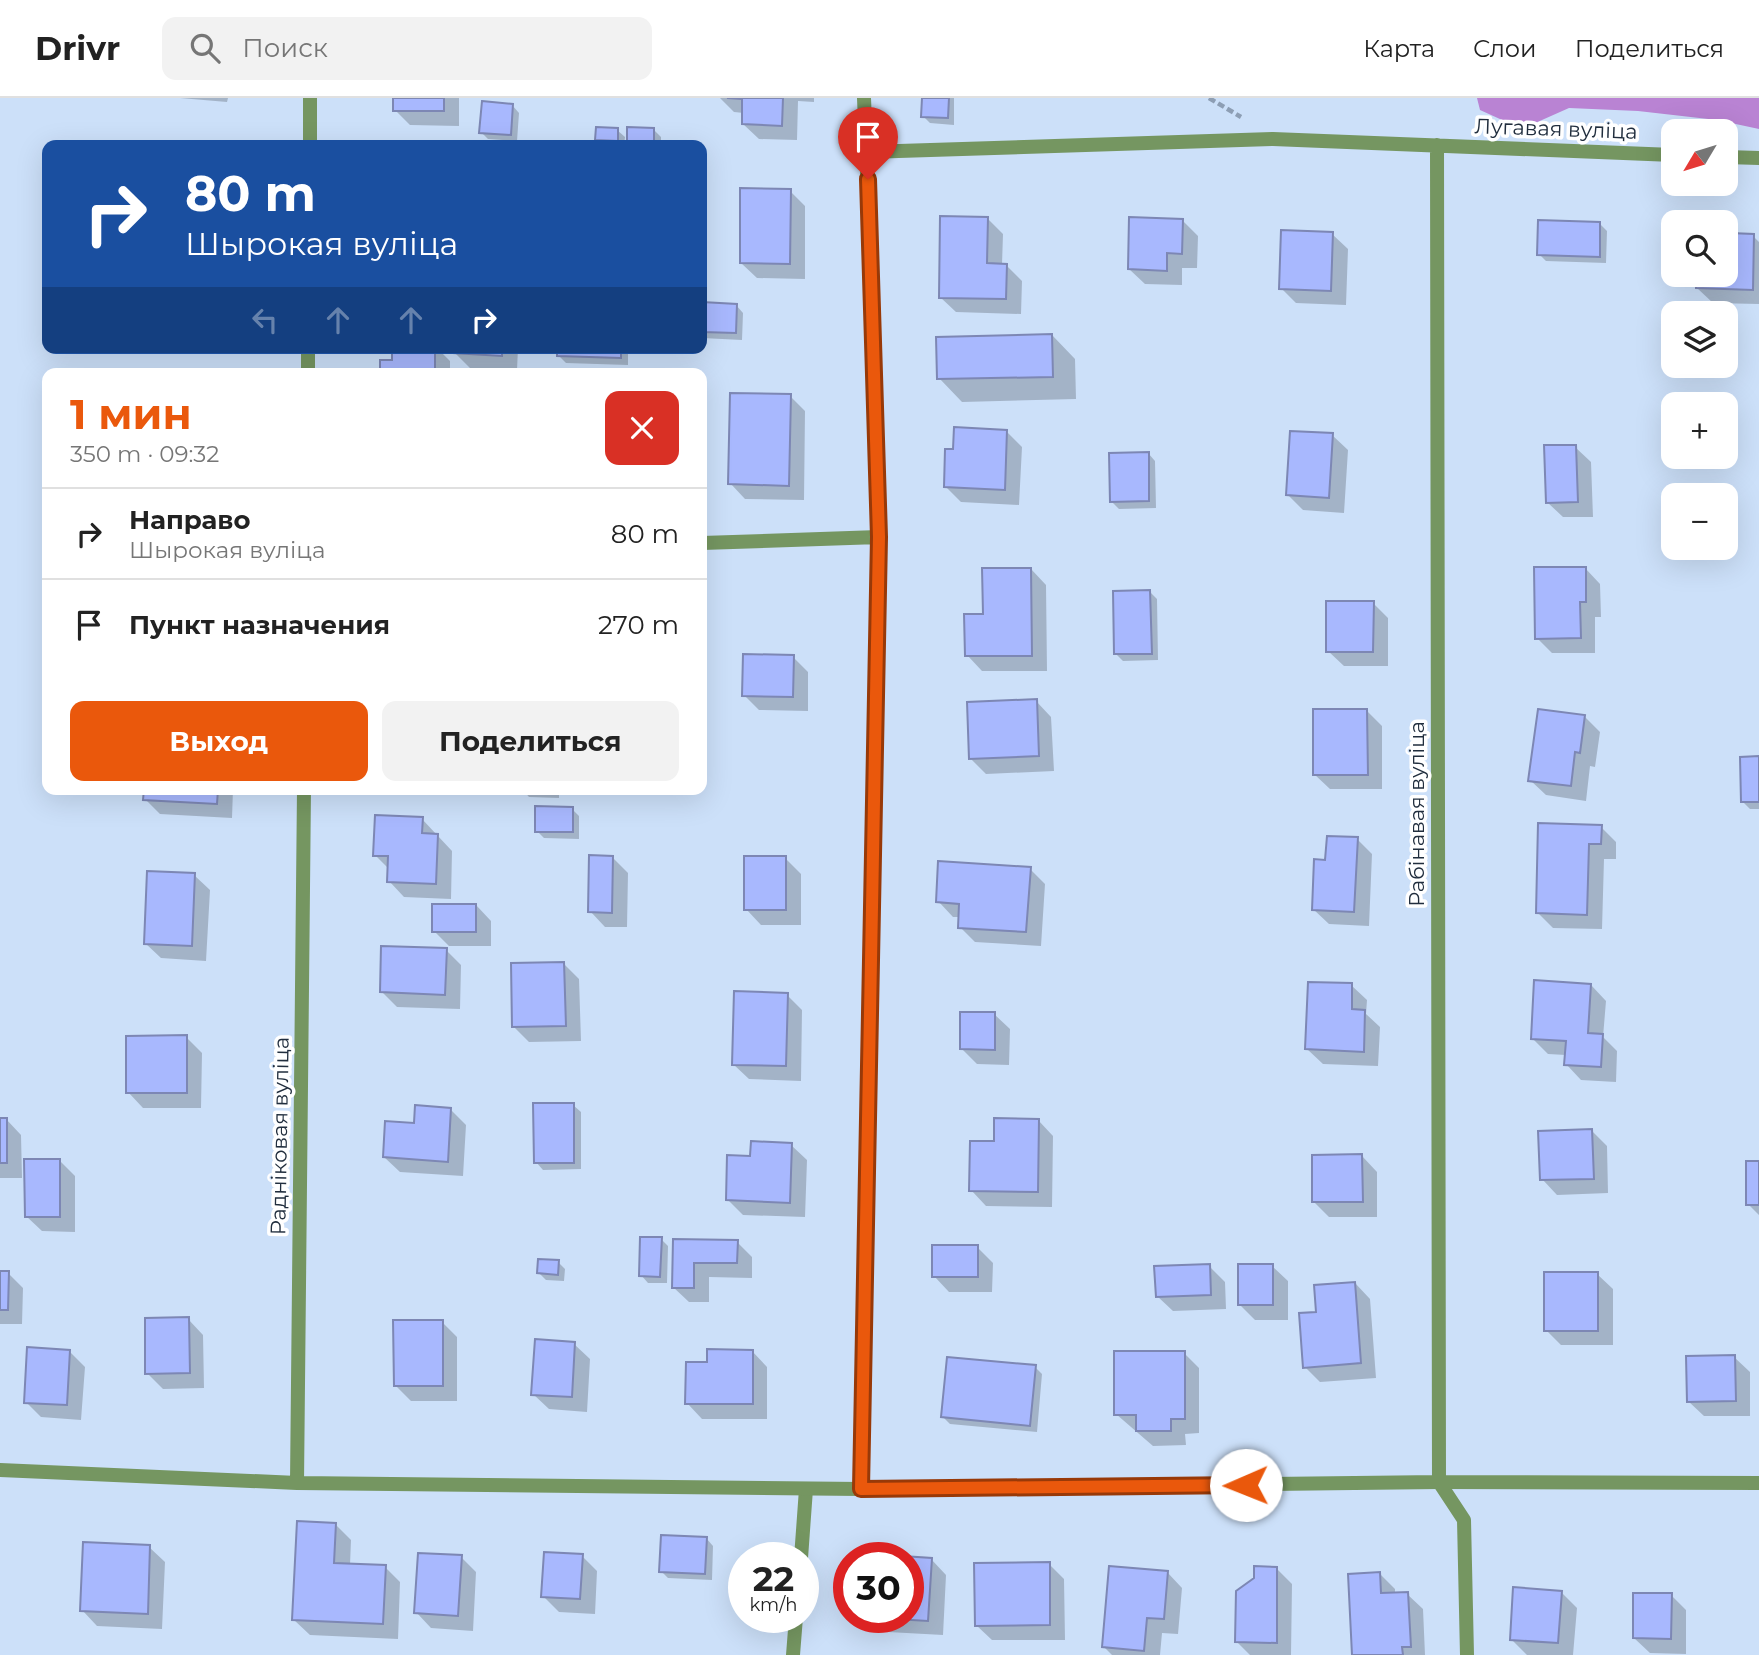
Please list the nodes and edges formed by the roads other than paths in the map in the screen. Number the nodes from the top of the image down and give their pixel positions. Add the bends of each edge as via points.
1 (310, 98) edge
2 (864, 98) edge
3 (310, 140) edge
4 (1437, 145) junction
5 (867, 152) junction
6 (1661, 154) edge
7 (1738, 157) edge
8 (1759, 158) edge
9 (879, 537) junction
10 (707, 543) edge
11 (304, 795) edge
12 (0, 1470) edge
13 (1439, 1482) junction
14 (298, 1483) junction
15 (1759, 1483) edge
16 (806, 1489) junction
17 (861, 1489) junction
18 (802, 1542) edge
19 (795, 1633) edge
20 (793, 1655) edge
21 (1467, 1655) edge

1 - 3 street
2 - 5 street
4 - 5 street, Лугавая вуліца via 1273,139
4 - 6 street, Лугавая вуліца
4 - 13 street, Рабінавая вуліца
5 - 9 street
7 - 8 street
9 - 10 street
9 - 17 street
11 - 14 street, Радніковая вуліца
12 - 14 street
13 - 15 street
13 - 17 street
13 - 21 street via 1464,1520
14 - 16 street
16 - 17 street
16 - 18 street
19 - 20 street

